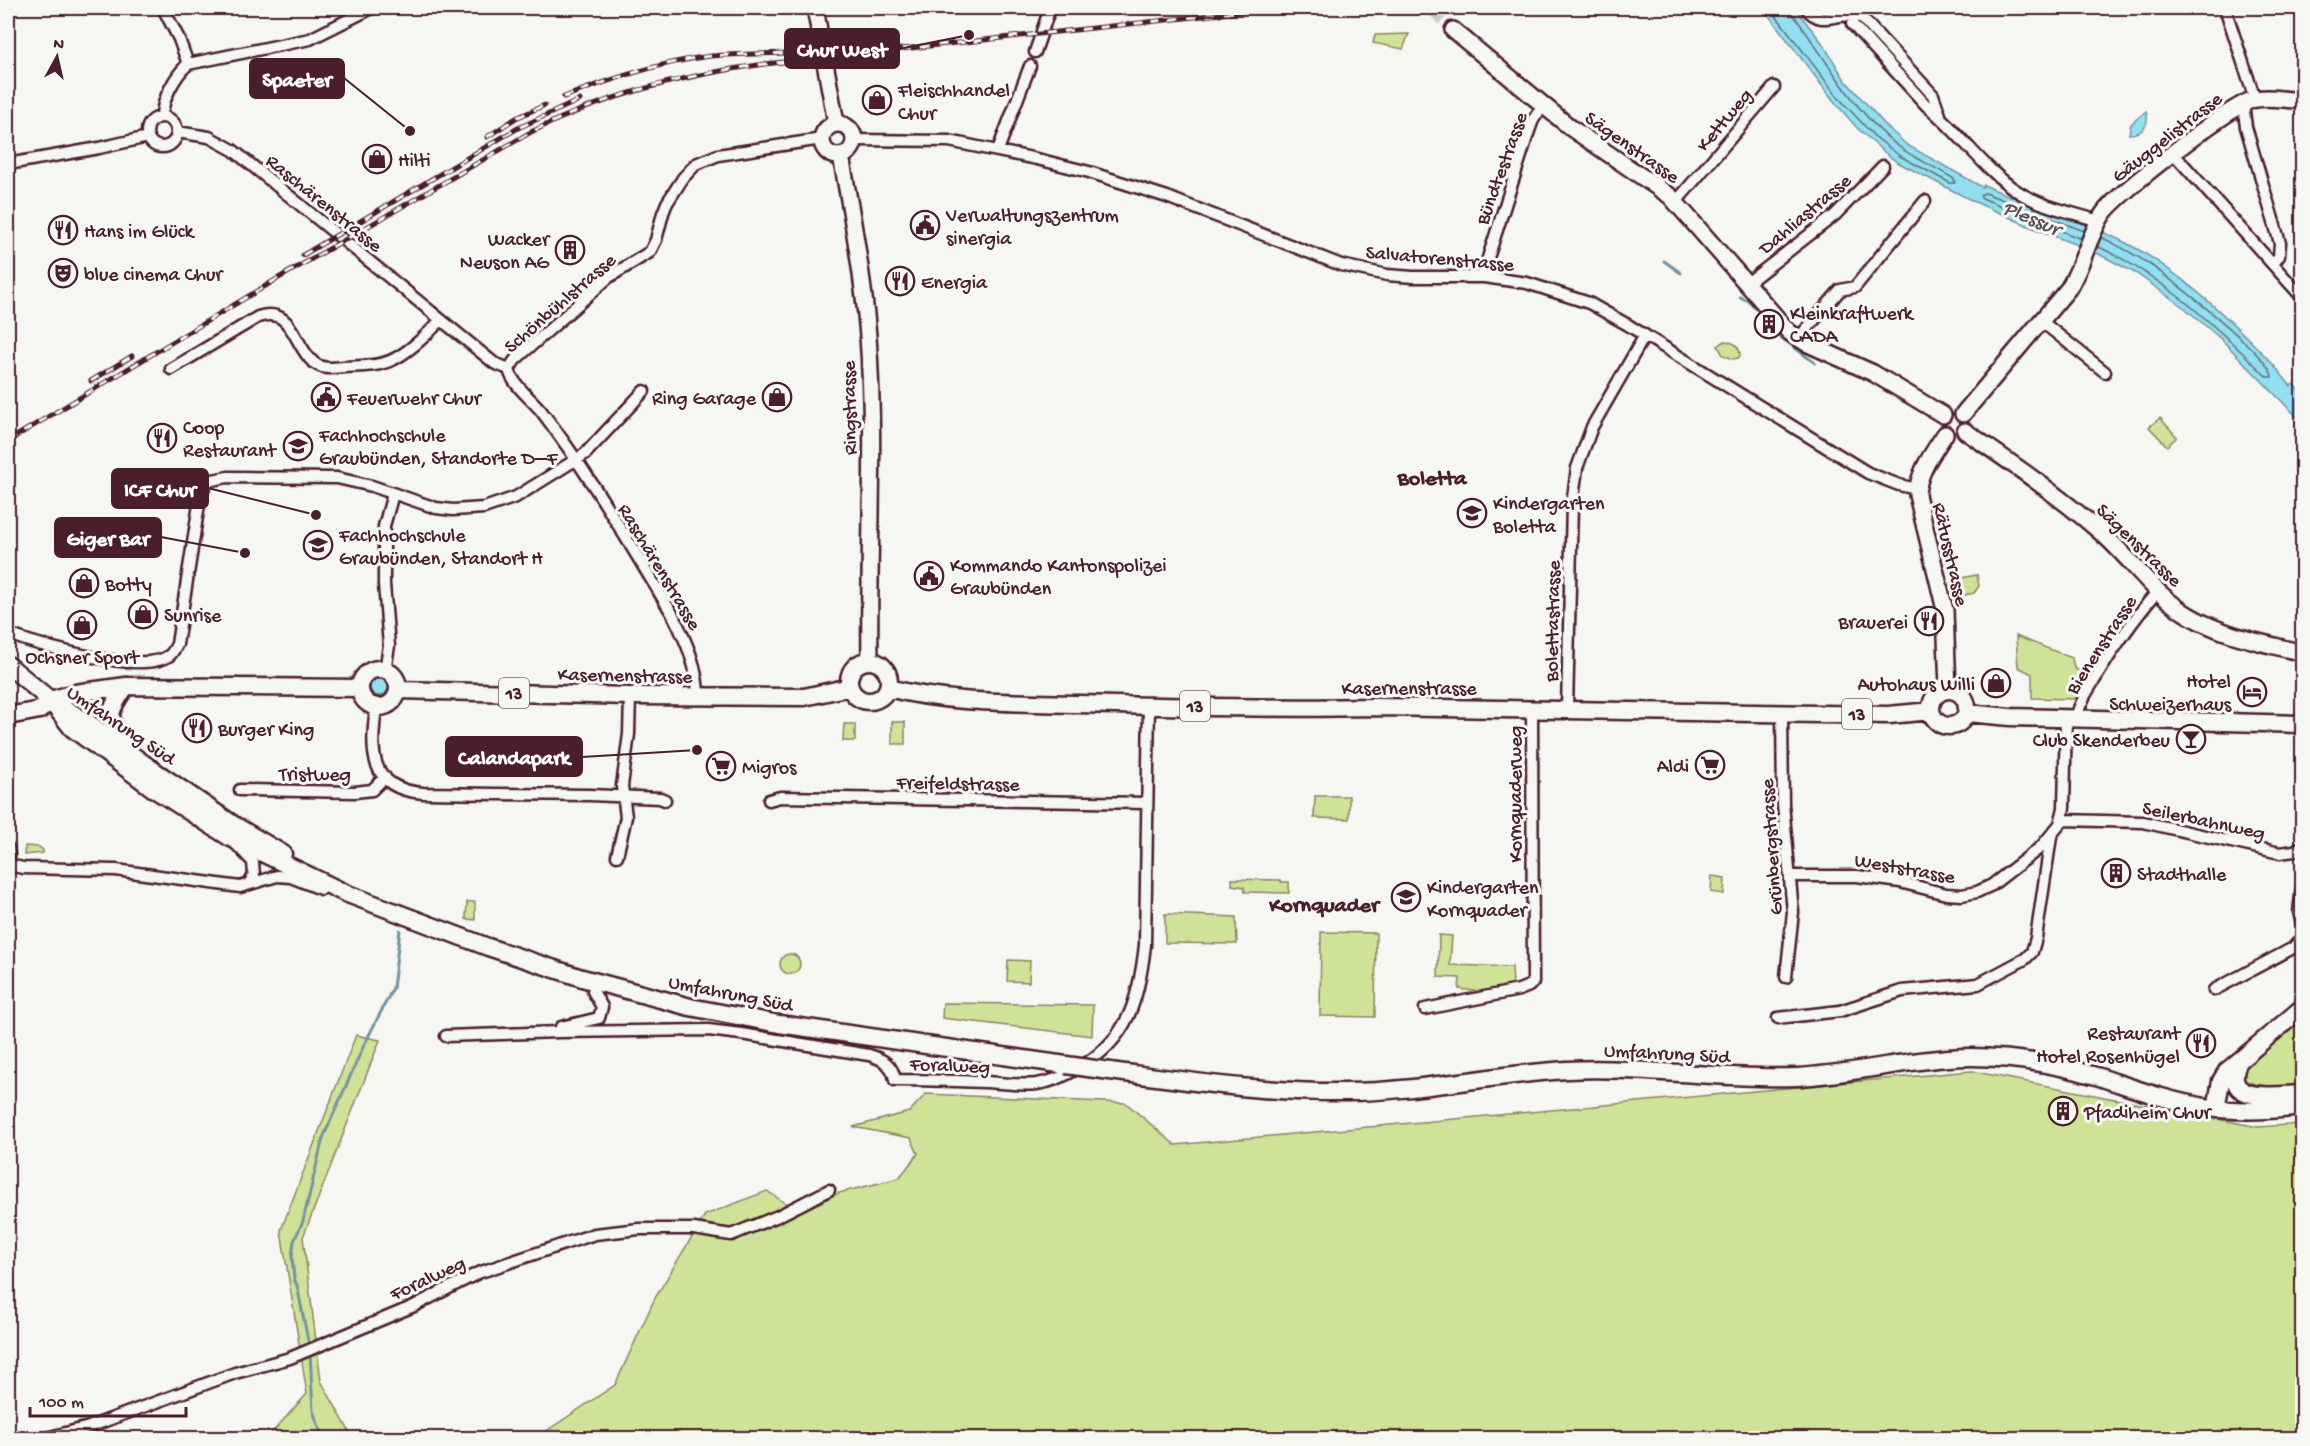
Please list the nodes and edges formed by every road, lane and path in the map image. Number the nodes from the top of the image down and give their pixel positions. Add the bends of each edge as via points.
1 (163, 8) edge
2 (372, 8) edge
3 (815, 8) edge
4 (1050, 8) edge
5 (1806, 8) edge
6 (2225, 8) edge
7 (1852, 24) dead end
8 (1453, 30) tunnel mouth
9 (1035, 52) dead end
10 (188, 64) junction
11 (1030, 66) dead end
12 (1774, 87) dead end
13 (2302, 100) edge
14 (2249, 101) junction
15 (1543, 106) junction
16 (162, 117) junction
17 (1941, 117) junction
18 (836, 123) junction
19 (177, 132) junction
20 (148, 137) junction
21 (822, 139) junction
22 (855, 140) junction
23 (998, 150) junction
24 (2174, 154) junction
25 (841, 156) junction
26 (8, 164) edge
27 (1883, 166) dead end
28 (1925, 201) dead end
29 (1676, 202) junction
30 (2098, 223) junction
31 (2273, 264) junction
32 (1485, 277) junction
33 (1746, 284) junction
34 (2302, 297) edge
35 (441, 320) junction
36 (2041, 321) junction
37 (1645, 335) junction
38 (1798, 339) junction
39 (171, 369) dead end
40 (509, 369) junction
41 (2105, 372) dead end
42 (644, 391) dead end
43 (1963, 414) junction
44 (1943, 415) junction
45 (1965, 431) junction
46 (1945, 435) junction
47 (575, 460) junction
48 (1917, 489) junction
49 (393, 494) junction
50 (2158, 591) junction
51 (8, 634) edge
52 (2302, 653) edge
53 (870, 661) junction
54 (8, 665) edge
55 (385, 670) junction
56 (126, 686) junction
57 (850, 687) junction
58 (360, 688) junction
59 (888, 688) junction
60 (398, 690) junction
61 (1948, 690) junction
62 (630, 696) junction
63 (698, 697) junction
64 (50, 700) junction
65 (1149, 705) junction
66 (376, 707) junction
67 (1532, 709) junction
68 (1567, 709) junction
69 (1931, 711) junction
70 (1782, 713) junction
71 (1967, 713) junction
72 (8, 716) edge
73 (2071, 718) junction
74 (2302, 724) edge
75 (143, 763) junction
76 (385, 777) junction
77 (240, 790) dead end
78 (623, 796) junction
79 (665, 800) dead end
80 (769, 800) dead end
81 (1147, 803) junction
82 (2062, 820) junction
83 (229, 837) junction
84 (2051, 837) junction
85 (8, 848) edge
86 (2302, 848) edge
87 (617, 856) dead end
88 (8, 866) edge
89 (1791, 876) junction
90 (249, 884) junction
91 (2302, 888) edge
92 (345, 893) junction
93 (399, 912) junction
94 (2302, 924) edge
95 (2302, 938) edge
96 (1786, 977) dead end
97 (2214, 990) dead end
98 (593, 991) dead end
99 (2302, 1008) edge
100 (1425, 1009) dead end
101 (1778, 1018) dead end
102 (559, 1032) junction
103 (446, 1036) dead end
104 (2238, 1063) junction
105 (2302, 1094) edge
106 (2302, 1107) edge
107 (2216, 1109) junction
108 (829, 1190) dead end
109 (46, 1438) edge

1 - 10 street
2 - 10 street via 310,39
3 - 18 street
4 - 9 street
5 - 17 street via 1820,19 1848,14 1862,18 1933,95
6 - 14 street
7 - 17 street
8 - 15 street, Sägenstrasse
10 - 16 street via 165,99
11 - 23 street
12 - 29 street, Kettweg
13 - 14 street, Gäuggelistrasse
14 - 24 street, Gäuggelistrasse via 2229,111
14 - 31 street via 2246,127 2280,243 2279,256
15 - 29 street, Sägenstrasse
15 - 32 street, Bündtestrasse via 1529,131
16 - 19 street via 172,122
16 - 20 street via 149,125
17 - 30 street via 2017,191
18 - 21 street via 826,129
18 - 22 street via 849,127
19 - 20 street via 172,143 162,147
19 - 35 street, Raschärenstrasse via 209,137 233,150
20 - 26 street
21 - 25 street via 826,150
21 - 40 street, Schönbühlstrasse via 718,155 696,164 667,203 650,252 609,277 514,360
22 - 23 street, Salvatorenstrasse via 935,140
22 - 25 street via 851,150
23 - 32 street, Salvatorenstrasse via 1138,187 1341,265 1388,275
24 - 30 street, Gäuggelistrasse via 2120,197
24 - 31 street
25 - 53 street, Ringstrasse via 868,337
27 - 33 street, Dahliastrasse via 1835,215
28 - 38 street via 1855,286 1840,290
29 - 33 street, Sägenstrasse
30 - 36 street, Gäuggelistrasse via 2070,285
31 - 34 street
32 - 37 street, Salvatorenstrasse via 1564,293
33 - 38 street, Sägenstrasse
35 - 39 street via 391,361 326,369 314,363 303,350 284,319 268,314
35 - 40 street, Raschärenstrasse via 494,363
36 - 41 street
36 - 43 street
37 - 48 street, Salvatorenstrasse via 1858,468
37 - 68 street, Bolettastrasse via 1597,416 1577,468 1572,505
38 - 44 street, Sägenstrasse via 1873,373
40 - 47 street, Raschärenstrasse
42 - 47 street
43 - 44 street via 1953,410
43 - 45 street via 1967,422
44 - 46 street via 1940,425
45 - 46 street via 1956,437
45 - 50 street, Sägenstrasse via 2086,520
46 - 48 street, Rätusstrasse via 1923,470
47 - 49 street via 516,497 484,508 436,508
47 - 63 street, Raschärenstrasse via 680,628 694,662
48 - 61 street, Rätusstrasse via 1945,610
49 - 51 street via 337,478 228,477 207,481 200,498 177,644 163,659 107,660
49 - 55 street via 384,526 389,646
50 - 52 street, Sägenstrasse via 2182,611 2210,626
50 - 73 street, Bienenstrasse via 2114,647
53 - 57 main road via 852,671
53 - 59 main road via 885,670
54 - 64 main road
55 - 58 main road via 367,674
55 - 60 main road via 395,678
56 - 58 main road
56 - 64 main road
56 - 75 main road via 112,709 111,722
57 - 59 main road via 858,698 872,701
57 - 63 main road, Kasernenstrasse / 13 via 804,697
58 - 66 main road via 367,702
59 - 65 main road, Kasernenstrasse / 13 via 974,701
60 - 62 main road, Kasernenstrasse / 13
60 - 66 main road via 393,701
61 - 69 main road via 1935,697
61 - 71 main road via 1963,697
62 - 63 main road, Kasernenstrasse / 13
62 - 78 street
64 - 72 main road via 40,710
64 - 75 main road, Umfahrung Süd
64 - 83 main road, Umfahrung Süd via 72,728 154,789
65 - 67 main road, Kasernenstrasse / 13
65 - 81 street, Foralweg
66 - 76 street via 372,750
67 - 68 main road, Kasernenstrasse / 13
67 - 100 street, Kornquaderweg via 1533,982 1519,990
68 - 70 main road, Kasernenstrasse / 13
69 - 70 main road, Kasernenstrasse / 13 via 1889,715
69 - 71 main road via 1937,722 1947,726 1960,723
70 - 89 street, Grünbergstrasse via 1783,804
71 - 73 main road
73 - 74 main road
73 - 82 street, Weststrasse
75 - 93 main road, Umfahrung Süd via 234,825
76 - 77 street, Tristweg via 372,790 355,792
76 - 78 street via 401,788 423,794
78 - 79 street
78 - 87 street via 626,817
80 - 81 street, Freifeldstrasse via 780,797
81 - 102 street, Foralweg via 1145,945 1132,1010 1110,1045 1065,1076 1038,1084 896,1080 887,1062 868,1055 741,1034 697,1030
82 - 84 street, Weststrasse
82 - 86 street, Seilerbahnweg via 2143,822 2280,853
83 - 90 street via 253,862 254,875
83 - 92 main road, Umfahrung Süd
84 - 89 street, Weststrasse via 1992,885 1965,895 1857,876
84 - 101 street via 2036,938 2025,959 1973,985 1902,991 1840,1011
85 - 88 street
88 - 90 street via 116,870 240,887
89 - 96 street, Grünbergstrasse via 1793,918
90 - 92 street via 277,876 327,892
91 - 94 street
92 - 93 main road, Umfahrung Süd
93 - 107 main road, Umfahrung Süd, bridge via 572,975 690,1007 779,1024 1226,1086 1347,1092 1567,1070 1798,1077 1928,1060 1987,1057 2050,1064 2177,1102
95 - 97 street via 2293,948
98 - 102 street via 602,1007 599,1018 561,1027
99 - 104 main road
102 - 103 street, Foralweg
104 - 105 main road via 2234,1079 2241,1090 2260,1095
104 - 107 main road via 2222,1079
106 - 107 main road, Umfahrung Süd via 2270,1111
108 - 109 street, Foralweg via 731,1235 669,1228 595,1234 478,1273 290,1358 235,1373 97,1425

